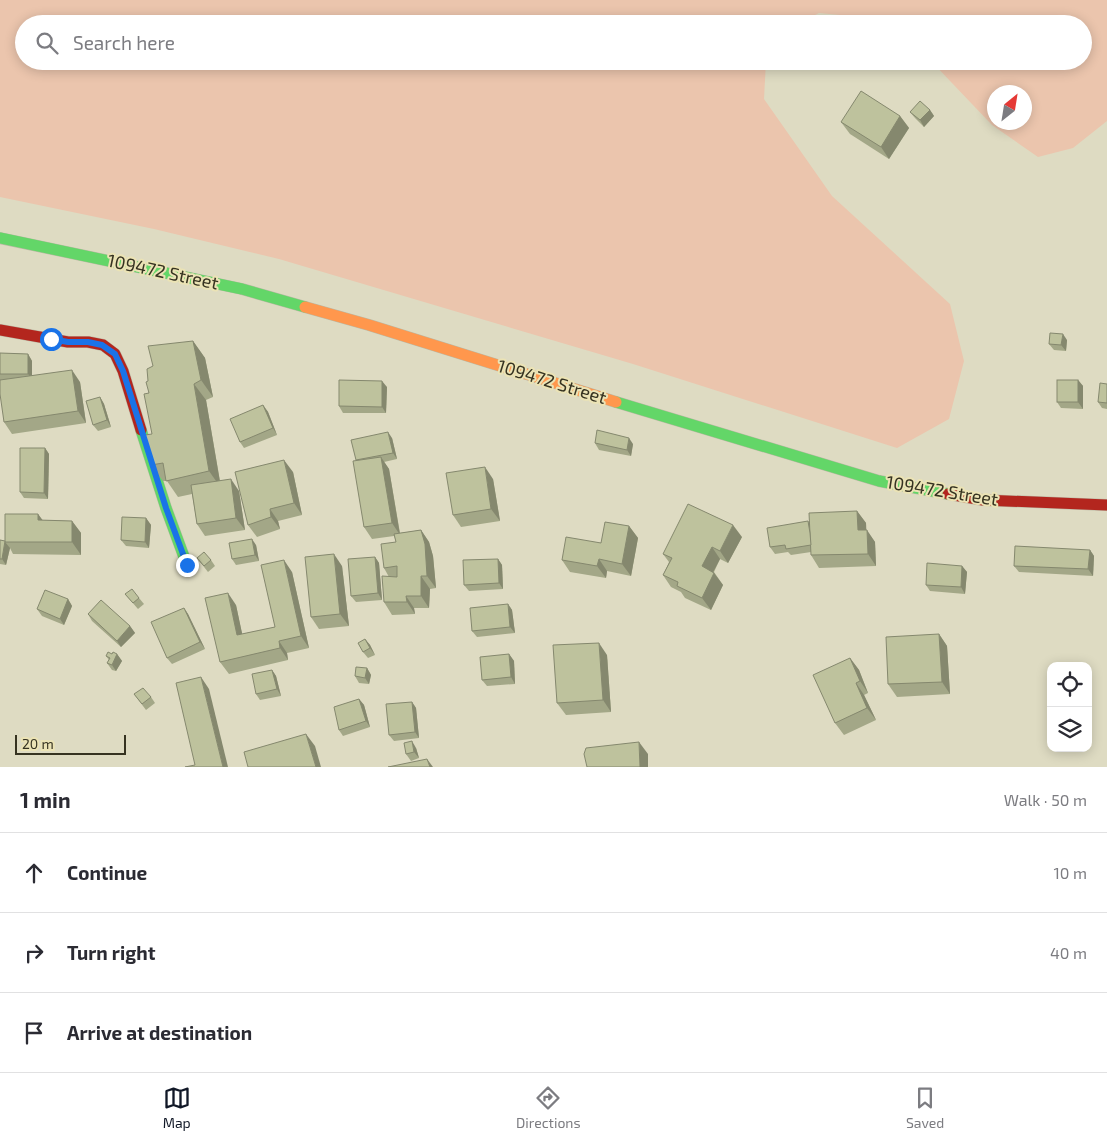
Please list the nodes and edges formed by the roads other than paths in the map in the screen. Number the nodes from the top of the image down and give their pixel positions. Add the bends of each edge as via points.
1 (0, 238) edge
2 (0, 330) edge
3 (1107, 505) edge
4 (187, 565) dead end

1 - 3 street, 109472 Street via 242,289 879,481 983,500
2 - 4 street via 68,342 88,342 102,345 115,354

